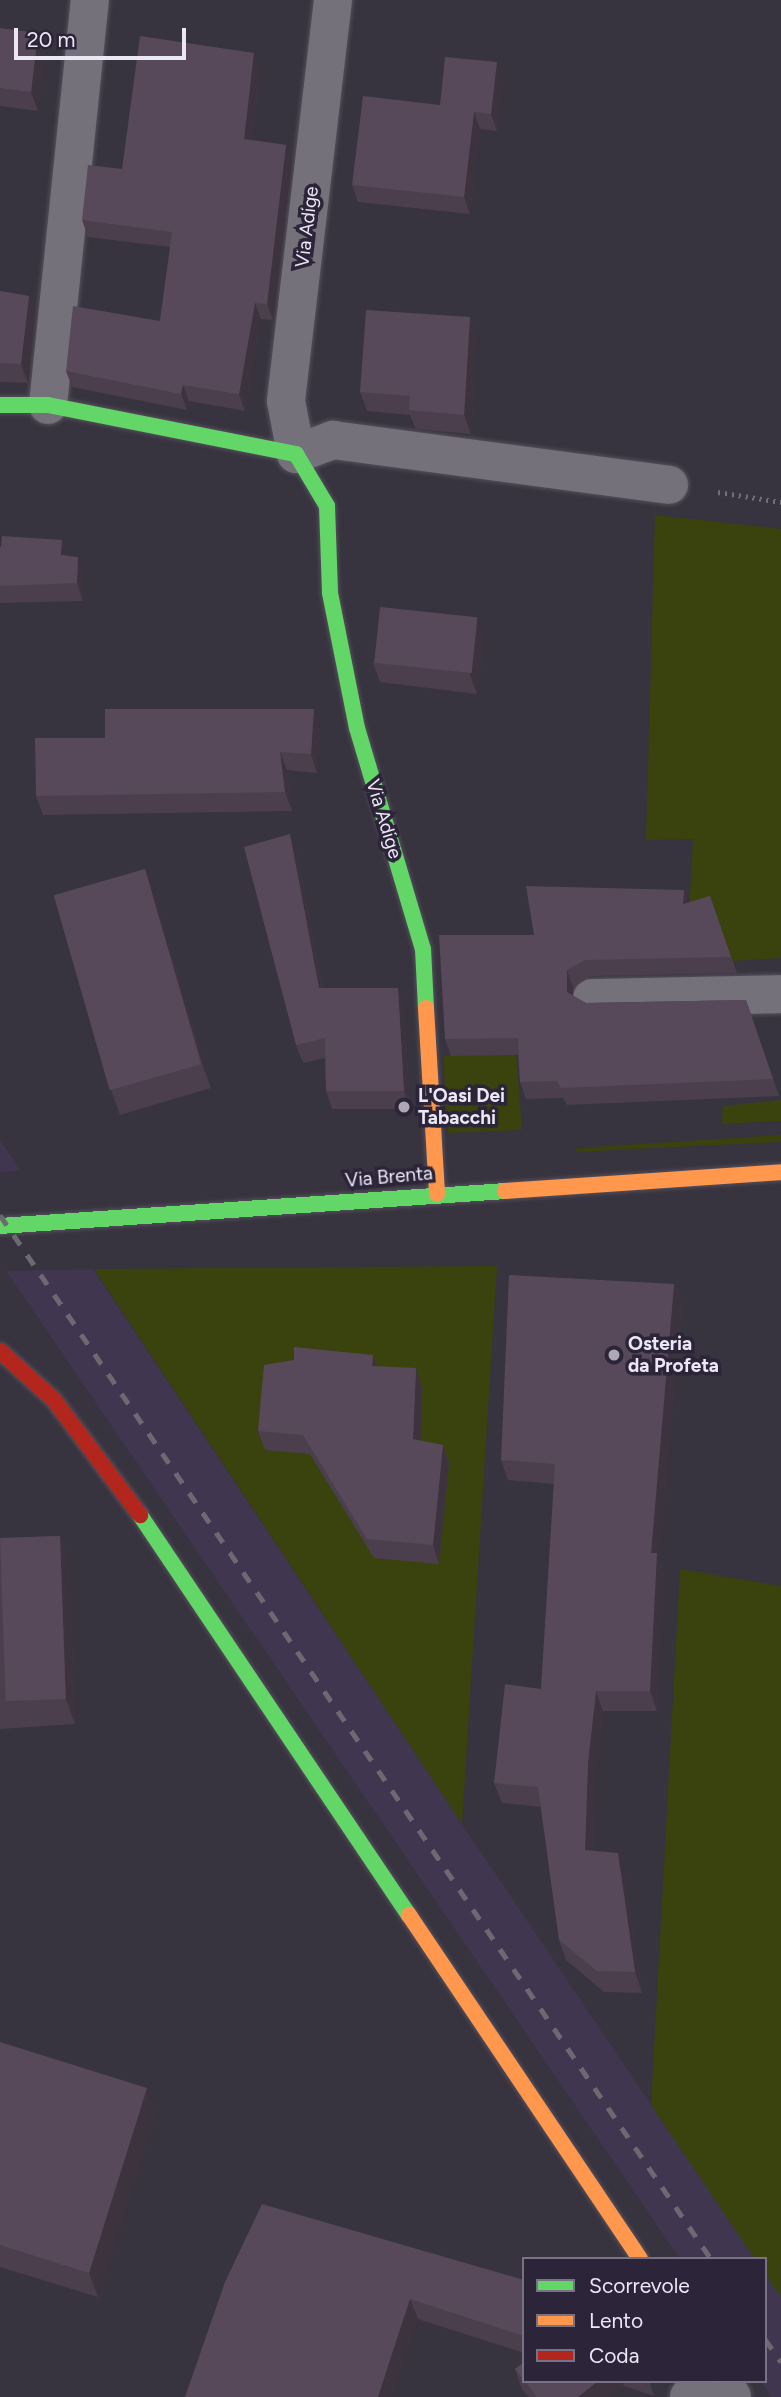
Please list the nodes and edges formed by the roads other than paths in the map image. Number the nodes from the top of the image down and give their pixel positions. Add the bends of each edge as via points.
1 (90, 0) edge
2 (333, 0) edge
3 (1, 404) edge
4 (48, 405) junction
5 (296, 454) junction
6 (669, 485) road end
7 (781, 994) edge
8 (592, 998) dead end
9 (781, 1172) edge
10 (437, 1194) junction
11 (0, 1226) edge
12 (0, 1351) edge
13 (639, 2257) edge

1 - 4 street
2 - 5 street, Via Adige via 286,401
3 - 4 street
4 - 5 street
5 - 6 street via 332,440
5 - 10 street, Via Adige via 327,506 330,593 357,728 423,949
7 - 8 street
9 - 10 street, Via Brenta
10 - 11 street, Via Brenta
12 - 13 street via 54,1400 146,1523

